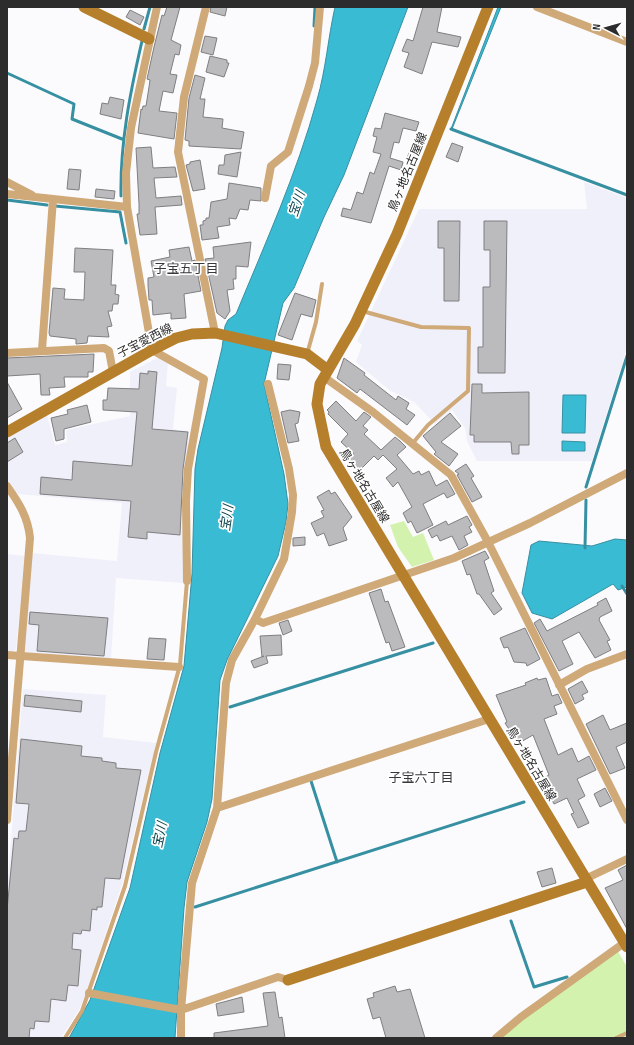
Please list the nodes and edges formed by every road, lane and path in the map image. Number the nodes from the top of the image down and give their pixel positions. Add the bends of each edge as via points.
1 (84, 7) edge
2 (157, 7) edge
3 (206, 7) edge
4 (320, 7) edge
5 (488, 7) edge
6 (537, 7) edge
7 (149, 39) junction
8 (627, 42) edge
9 (7, 182) edge
10 (7, 194) edge
11 (38, 198) junction
12 (265, 198) dead end
13 (53, 199) junction
14 (127, 207) junction
15 (322, 284) dead end
16 (361, 310) junction
17 (217, 333) junction
18 (42, 350) junction
19 (152, 350) junction
20 (7, 353) edge
21 (307, 354) junction
22 (113, 372) junction
23 (326, 373) junction
24 (268, 384) dead end
25 (7, 432) edge
26 (412, 445) junction
27 (627, 473) edge
28 (7, 486) edge
29 (488, 542) junction
30 (403, 576) junction
31 (187, 581) joint
32 (255, 619) junction
33 (627, 654) edge
34 (7, 655) edge
35 (20, 656) junction
36 (179, 667) junction
37 (559, 685) junction
38 (489, 719) junction
39 (217, 808) junction
40 (7, 820) edge
41 (627, 820) edge
42 (627, 859) edge
43 (586, 881) junction
44 (626, 945) edge
45 (288, 980) joint
46 (89, 993) junction
47 (181, 1010) junction
48 (627, 1033) edge
49 (65, 1038) edge
50 (181, 1038) edge
51 (496, 1038) edge
52 (616, 1038) edge

1 - 7 main road
2 - 7 street
3 - 17 street via 184,97 178,152
4 - 12 street via 315,63 309,86 288,152 271,166
5 - 16 main road, 鳥ヶ地名古屋線 via 397,234
6 - 8 street
7 - 14 street via 131,128 126,173
9 - 11 street
10 - 11 street
11 - 13 street
13 - 14 street
13 - 18 street
14 - 19 street
15 - 21 lane via 316,322
16 - 23 main road, 鳥ヶ地名古屋線
16 - 26 lane via 421,327 469,328 468,391 428,426
17 - 19 main road, 子宝愛西線 via 192,334
17 - 21 main road, 子宝愛西線
18 - 20 street
18 - 22 street via 104,348 109,351
19 - 22 main road, 子宝愛西線
19 - 31 street via 204,379 188,469
21 - 23 main road, 子宝愛西線
22 - 25 main road, 子宝愛西線
23 - 26 street
23 - 30 main road, 鳥ヶ地名古屋線 via 317,394 316,404 326,447
24 - 32 street via 293,495 284,559
26 - 29 street via 451,475
27 - 29 street
28 - 35 street via 20,504 29,525 30,538
29 - 30 street via 454,558
29 - 37 street
30 - 32 street via 263,623
30 - 38 main road, 鳥ヶ地名古屋線
31 - 36 lane
32 - 39 street via 232,660 226,682
33 - 37 street via 587,669
34 - 35 street
35 - 36 street
35 - 40 street
36 - 46 lane via 125,886
37 - 41 street
38 - 39 street
38 - 43 main road, 鳥ヶ地名古屋線
39 - 47 street via 192,883
42 - 43 street
43 - 44 main road, 鳥ヶ地名古屋線
43 - 45 main road
44 - 51 street via 521,1017
45 - 47 street via 278,977
46 - 47 street
46 - 49 lane via 82,1011
47 - 50 street
48 - 52 lane

